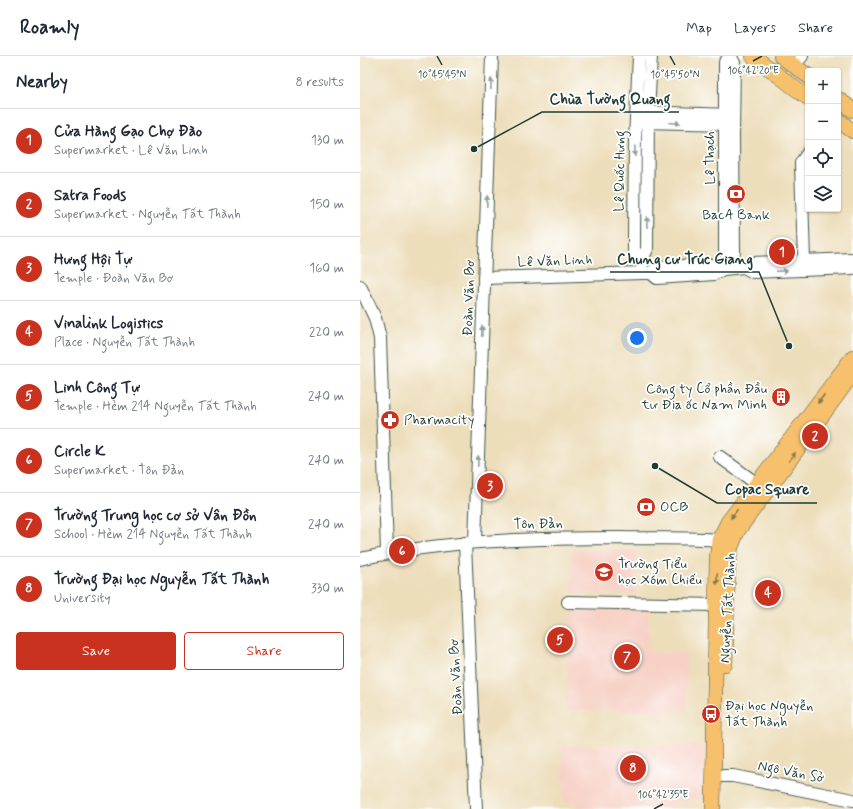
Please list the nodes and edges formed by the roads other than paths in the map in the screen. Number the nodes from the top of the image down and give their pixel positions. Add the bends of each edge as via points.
1 (492, 56) edge
2 (639, 56) edge
3 (651, 56) edge
4 (731, 56) edge
5 (753, 56) edge
6 (781, 56) edge
7 (798, 61) edge
8 (805, 72) edge
9 (805, 96) edge
10 (841, 101) edge
11 (853, 110) edge
12 (642, 117) junction
13 (729, 119) junction
14 (841, 122) edge
15 (853, 131) edge
16 (805, 157) edge
17 (853, 259) edge
18 (804, 261) junction
19 (727, 266) junction
20 (744, 267) junction
21 (853, 268) edge
22 (646, 273) junction
23 (484, 278) junction
24 (360, 286) edge
25 (853, 357) edge
26 (853, 374) edge
27 (720, 457) dead end
28 (757, 484) junction
29 (470, 542) junction
30 (725, 543) junction
31 (386, 552) junction
32 (360, 559) edge
33 (568, 602) dead end
34 (716, 605) junction
35 (718, 776) junction
36 (853, 800) edge
37 (713, 802) edge
38 (476, 809) edge
39 (723, 809) edge

23 -> 1 street, Đoàn Văn Bơ
2 - 12 street, Lê Quốc Hưng
3 - 12 street, Lê Quốc Hưng
4 - 13 street, Lê Thạch via 734,63
5 - 9 main road
6 - 7 main road
7 - 8 main road
10 - 11 main road
12 - 13 street
12 - 22 street, Lê Quốc Hưng via 634,251 642,260
13 - 19 street, Lê Thạch via 734,252
14 - 15 main road
16 - 18 street via 801,163
17 - 18 street, Lê Văn Linh
18 - 20 street, Lê Văn Linh via 753,263
19 - 20 street, Lê Văn Linh
19 - 22 street, Lê Văn Linh via 714,264 657,267
20 -> 21 street, Lê Văn Linh via 753,272
22 - 23 street, Lê Văn Linh
29 -> 23 street, Đoàn Văn Bơ
24 - 31 street via 380,338
25 -> 28 main road, Nguyễn Tất Thành
30 -> 26 main road, Nguyễn Tất Thành via 738,530
27 - 28 street
28 -> 30 main road, Nguyễn Tất Thành via 728,522
29 - 30 street, Tôn Đản via 571,538
29 - 31 street, Tôn Đản
29 - 38 street, Đoàn Văn Bơ
30 -> 34 main road, Nguyễn Tất Thành via 717,560
30 - 35 main road, Nguyễn Tất Thành via 728,563
31 - 32 street, Tôn Đản
33 - 34 street
34 - 35 main road, Nguyễn Tất Thành
35 - 36 street, Ngô Văn Sở via 733,776
35 - 37 main road
35 - 39 main road, Nguyễn Tất Thành

